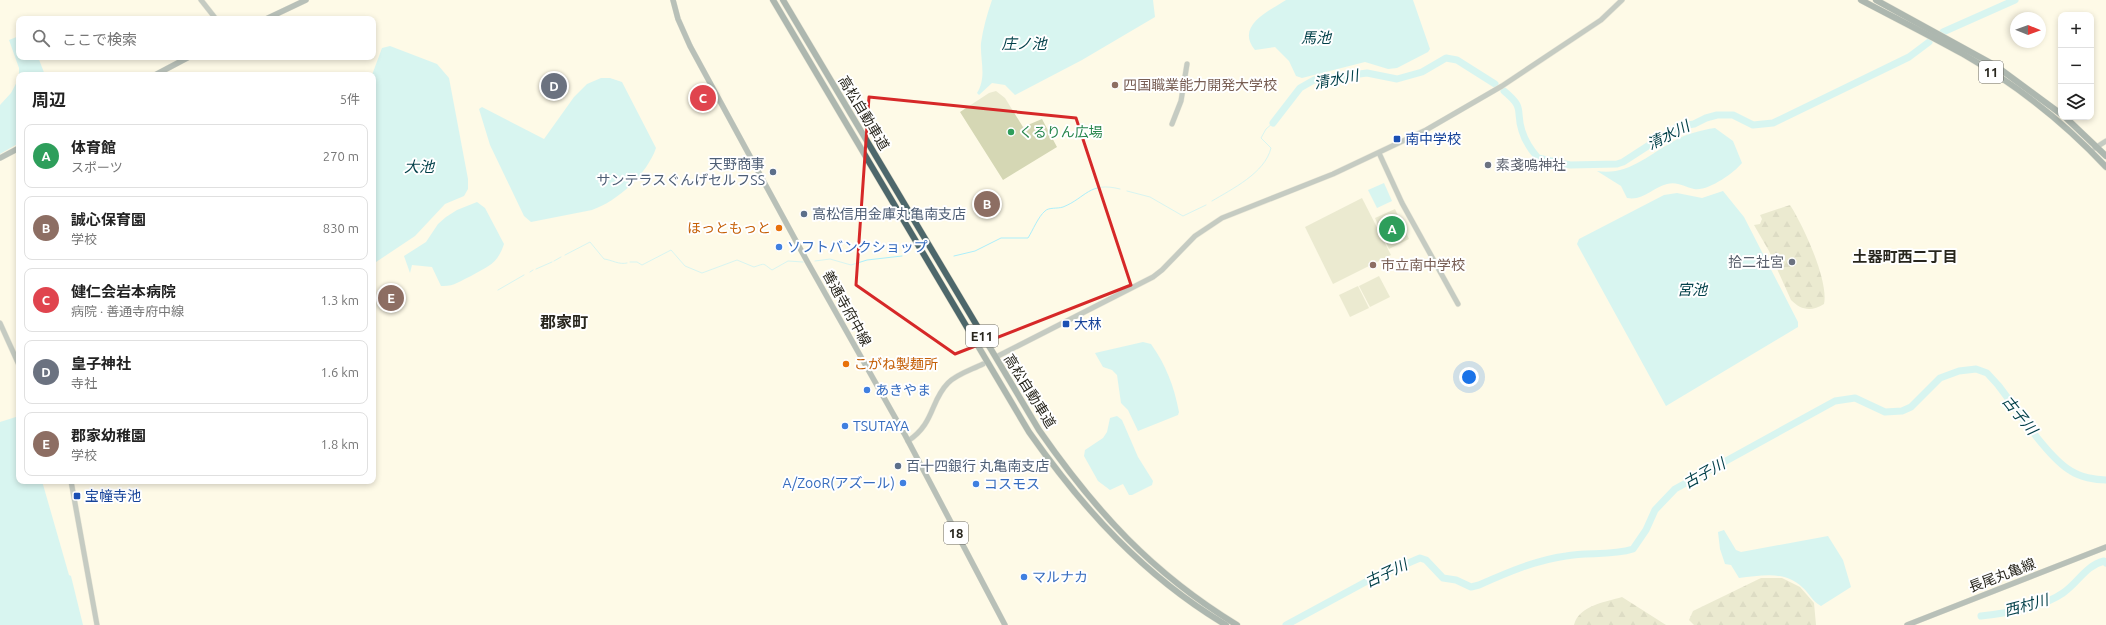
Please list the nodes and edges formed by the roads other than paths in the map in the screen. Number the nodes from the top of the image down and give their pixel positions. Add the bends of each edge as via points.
1 (201, 0) edge
2 (306, 0) edge
3 (673, 0) edge
4 (773, 0) edge
5 (782, 0) edge
6 (1622, 0) edge
7 (1861, 0) edge
8 (1876, 0) edge
9 (214, 16) edge
10 (272, 16) edge
11 (184, 60) edge
12 (1187, 64) dead end
13 (162, 72) edge
14 (2058, 112) edge
15 (2068, 120) edge
16 (1172, 124) dead end
17 (2106, 141) edge
18 (2097, 147) junction
19 (16, 150) edge
20 (2091, 151) junction
21 (1379, 153) junction
22 (2106, 156) edge
23 (0, 158) edge
24 (2106, 167) edge
25 (1458, 304) dead end
26 (0, 323) edge
27 (998, 356) dead end
28 (16, 358) edge
29 (983, 364) dead end
30 (908, 441) junction
31 (72, 484) edge
32 (2106, 547) edge
33 (97, 625) edge
34 (1005, 625) edge
35 (1226, 625) edge
36 (1237, 625) edge
37 (1907, 625) edge

1 - 9 street
2 - 10 main road
3 - 30 main road, 善通寺府中線 / 18 via 690,46
4 - 35 highway, 高松自動車道 / E11 via 1029,432 1056,470 1088,509 1122,544 1180,594
5 - 36 highway, 高松自動車道 / E11 via 1039,430 1065,467 1095,506 1154,565 1183,589
6 - 21 street via 1601,20 1472,105
7 - 20 highway, 11 via 1963,54 1991,72 2055,119
8 - 14 highway, 11 via 1996,66
11 - 13 main road
12 - 16 street via 1181,101
15 - 18 highway
17 - 18 street
18 - 20 street
18 - 22 highway
19 - 23 main road
20 - 24 highway, 11
21 - 25 street via 1402,203
21 - 27 street via 1222,218 1195,236 1153,277
26 - 28 street
29 - 30 street via 948,383 941,392 926,425
30 - 34 main road, 善通寺府中線 / 18
31 - 33 street
32 - 37 main road, 長尾丸亀線

